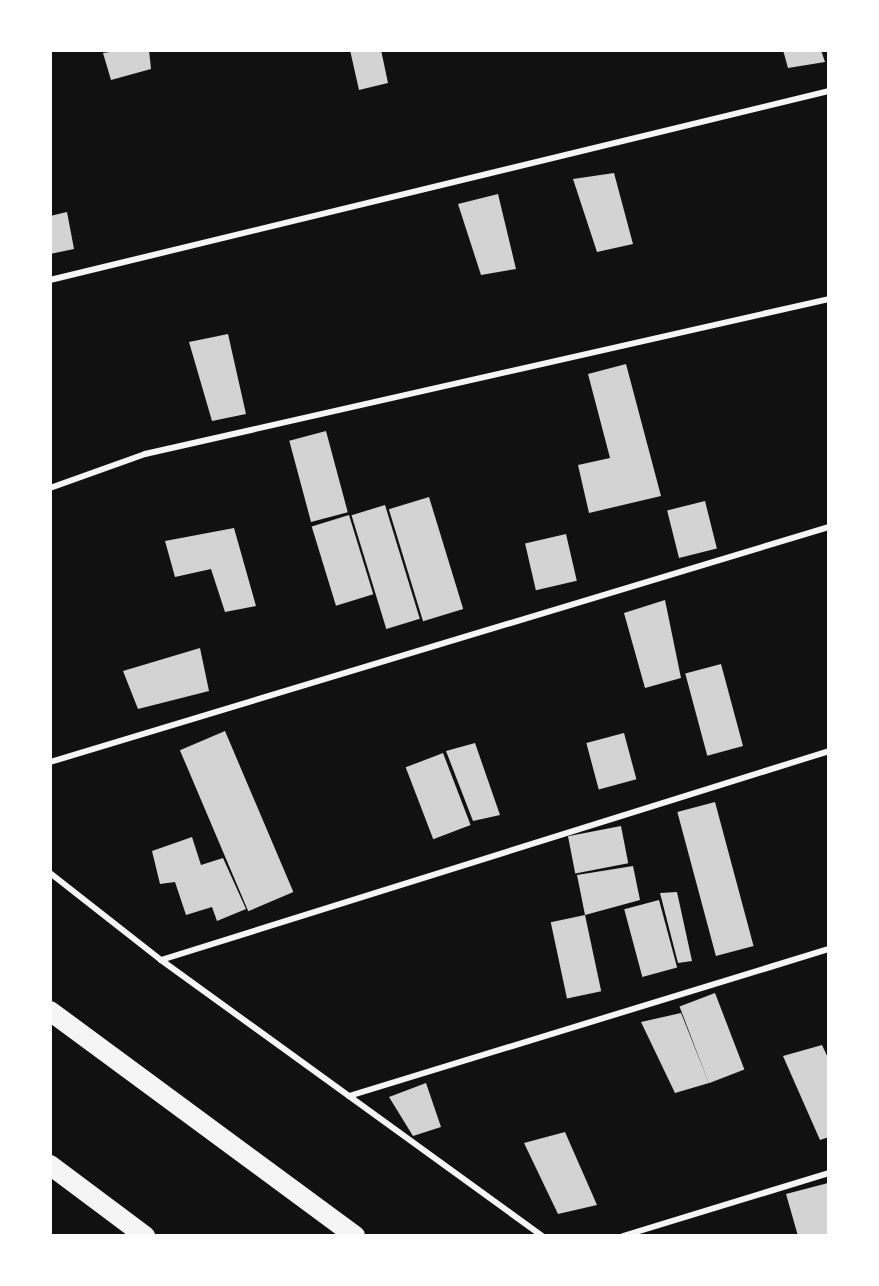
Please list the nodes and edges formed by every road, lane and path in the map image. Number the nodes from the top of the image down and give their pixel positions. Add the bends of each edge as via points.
1 (829, 91) edge
2 (50, 280) edge
3 (829, 299) edge
4 (50, 488) edge
5 (829, 527) edge
6 (829, 751) edge
7 (50, 762) edge
8 (50, 873) edge
9 (829, 949) edge
10 (161, 960) junction
11 (50, 1011) edge
12 (349, 1096) junction
13 (50, 1165) edge
14 (829, 1173) edge
15 (145, 1236) edge
16 (355, 1236) edge
17 (542, 1236) edge
18 (623, 1236) edge

1 - 2 lane
3 - 4 lane via 145,454
5 - 7 lane
6 - 10 lane
8 - 10 lane
9 - 12 lane
10 - 12 lane
11 - 16 main road
12 - 17 lane
13 - 15 main road
14 - 18 lane

